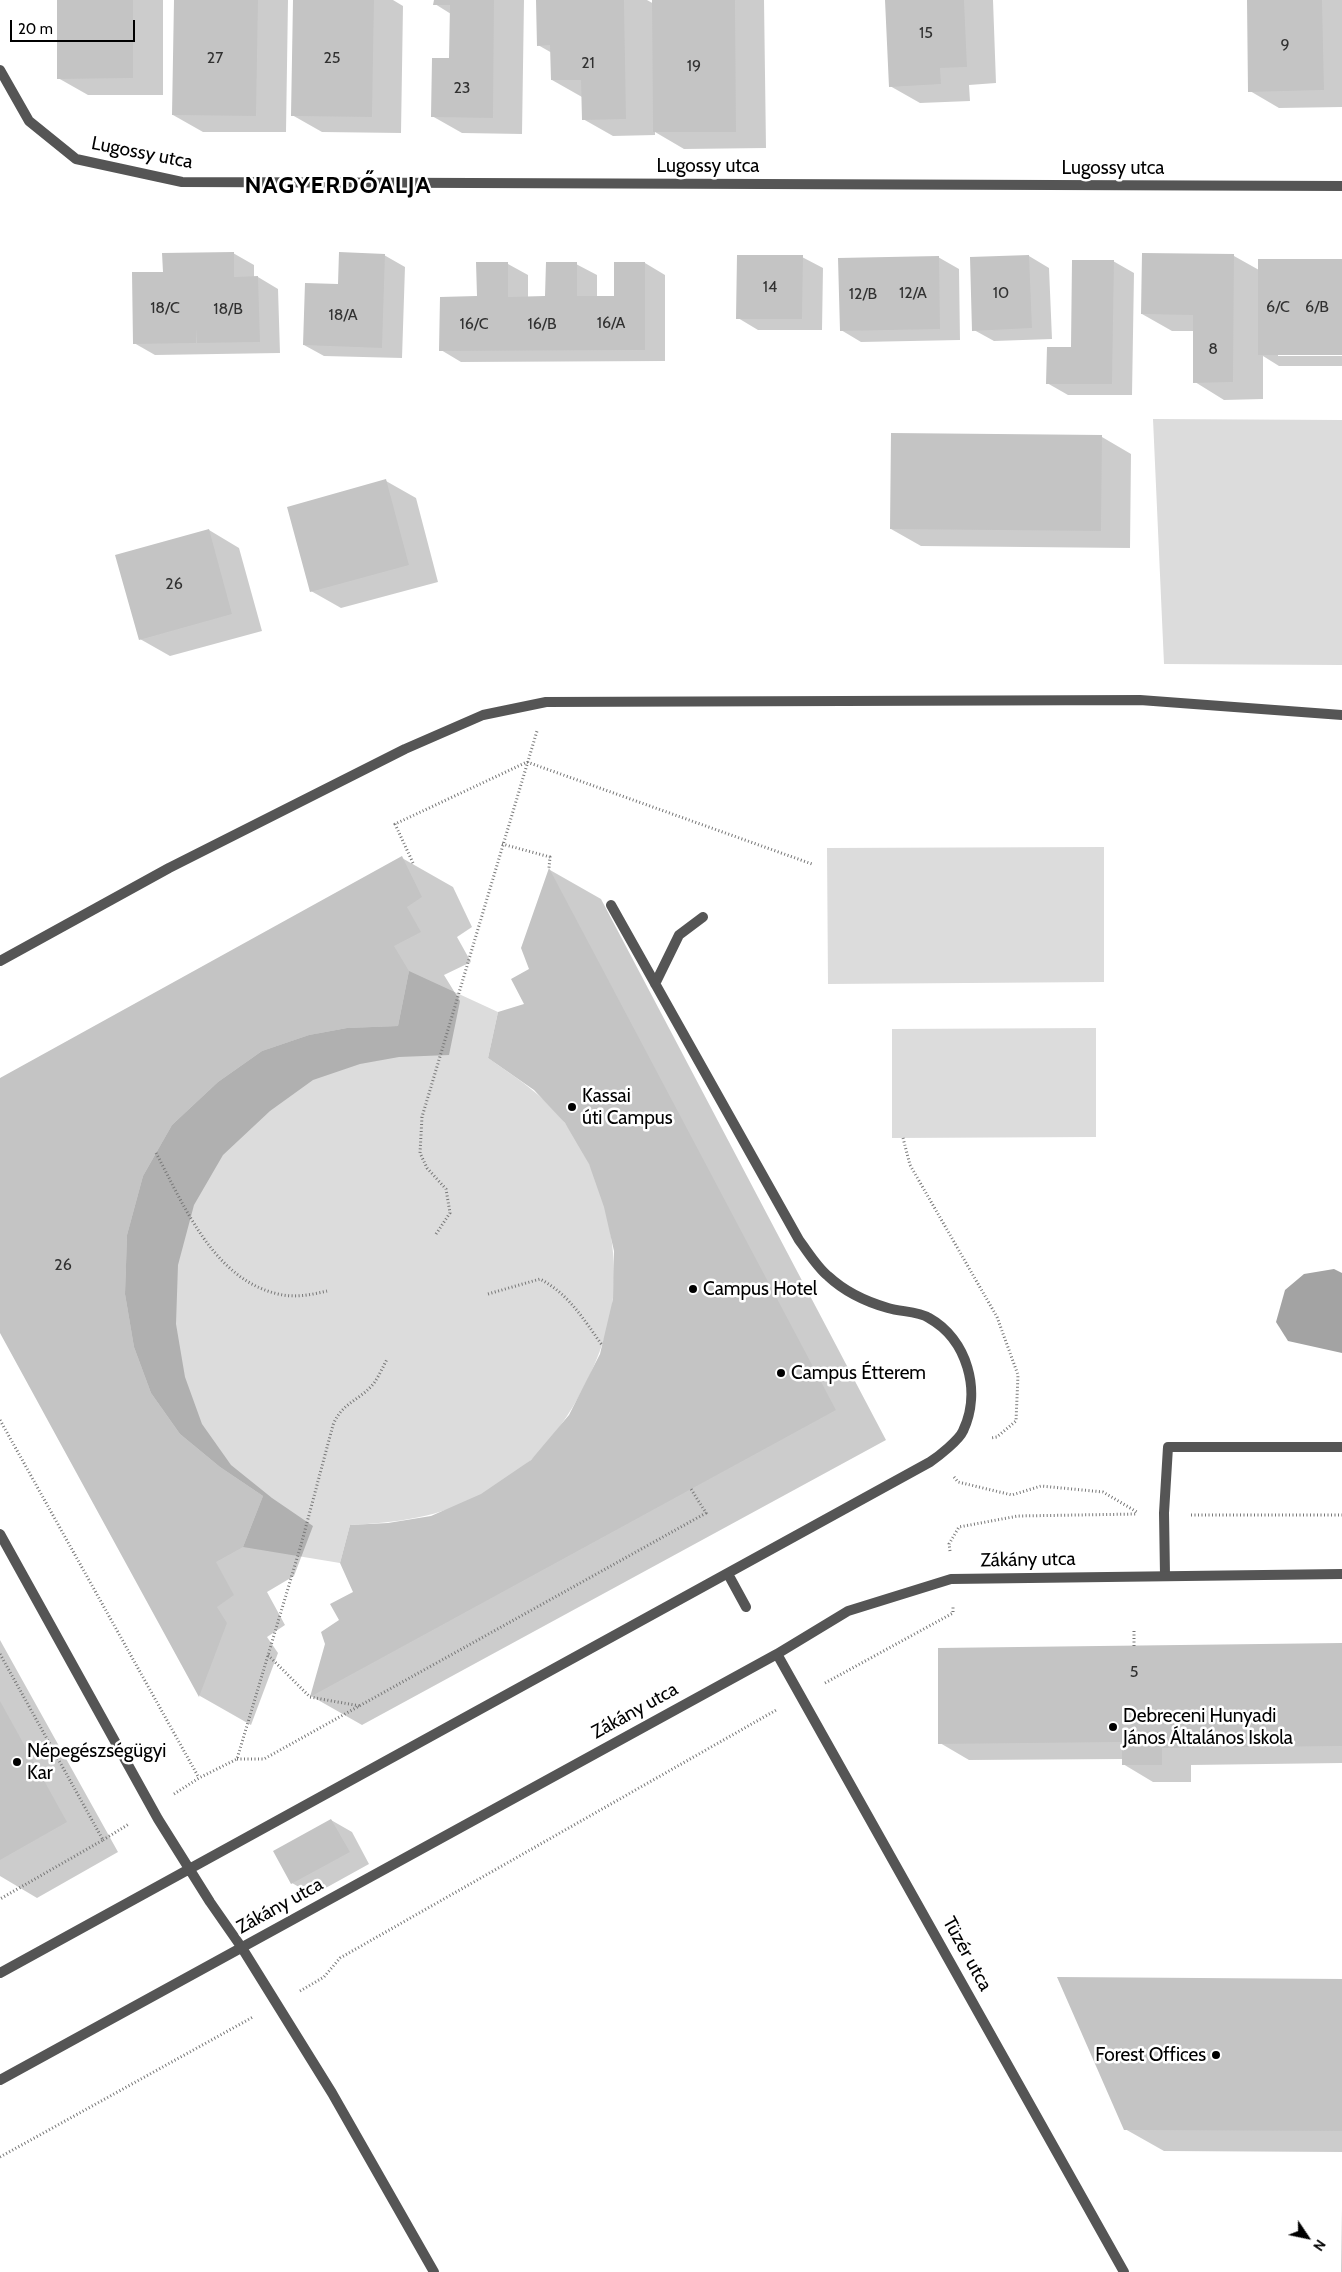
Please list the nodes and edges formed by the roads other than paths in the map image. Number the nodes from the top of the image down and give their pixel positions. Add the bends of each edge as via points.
1 (0, 70) edge
2 (1342, 186) edge
3 (1342, 715) edge
4 (611, 905) dead end
5 (703, 917) dead end
6 (0, 960) edge
7 (655, 984) junction
8 (1342, 1447) edge
9 (0, 1534) edge
10 (728, 1574) junction
11 (1342, 1574) edge
12 (1165, 1575) junction
13 (746, 1607) dead end
14 (777, 1654) junction
15 (189, 1870) junction
16 (242, 1948) junction
17 (0, 1973) edge
18 (0, 2080) edge
19 (434, 2272) edge
20 (1124, 2272) edge

1 - 2 street, Lugossy utca via 29,121 76,159 182,182
3 - 6 street via 1140,700 546,702 482,715 404,749 168,868
4 - 7 street
5 - 7 street via 679,935
7 - 10 street via 800,1240 827,1276 856,1295 888,1308 928,1317 952,1336 968,1364 972,1399 963,1432 937,1457
8 - 12 street via 1168,1446
9 - 15 street
10 - 13 street
10 - 15 street
11 - 12 street, Zákány utca
12 - 14 street, Zákány utca via 951,1579 848,1612
14 - 16 street, Zákány utca
14 - 20 street, Tüzér utca
15 - 16 street
15 - 17 street
16 - 18 street, Zákány utca
16 - 19 street via 332,2093

